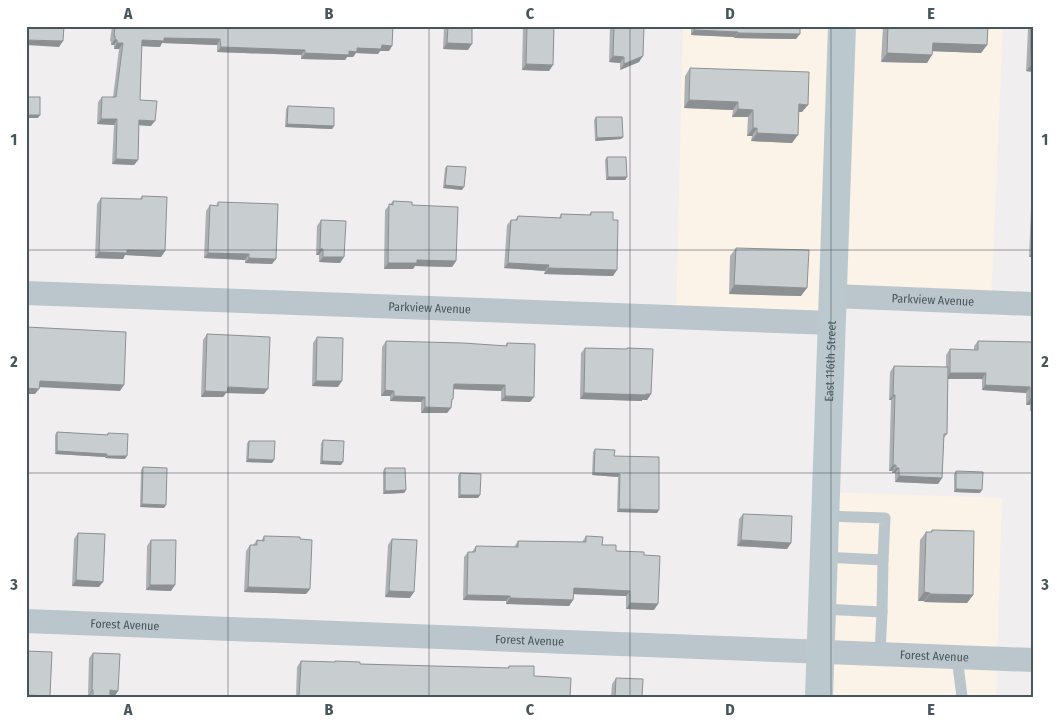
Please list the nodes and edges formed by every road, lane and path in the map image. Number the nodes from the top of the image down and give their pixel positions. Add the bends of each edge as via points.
1 (842, 26) edge
2 (26, 293) edge
3 (1033, 304) edge
4 (832, 310) junction
5 (825, 516) junction
6 (824, 557) junction
7 (883, 560) junction
8 (822, 609) junction
9 (882, 612) junction
10 (26, 621) edge
11 (820, 652) junction
12 (880, 654) junction
13 (957, 657) junction
14 (1033, 660) edge
15 (819, 697) edge
16 (962, 697) edge

1 - 4 main road, East 116th Street
2 - 4 street, Parkview Avenue
3 - 4 street, Parkview Avenue
4 - 5 main road, East 116th Street
5 - 6 main road, East 116th Street
5 - 7 lane via 885,518
6 - 7 lane
6 - 8 main road, East 116th Street
7 - 9 lane
8 - 9 lane
8 - 11 main road, East 116th Street
9 - 12 lane
10 - 11 street, Forest Avenue
11 - 12 street, Forest Avenue
11 - 15 main road, East 116th Street
12 - 13 street, Forest Avenue
13 - 14 street, Forest Avenue
13 - 16 lane

